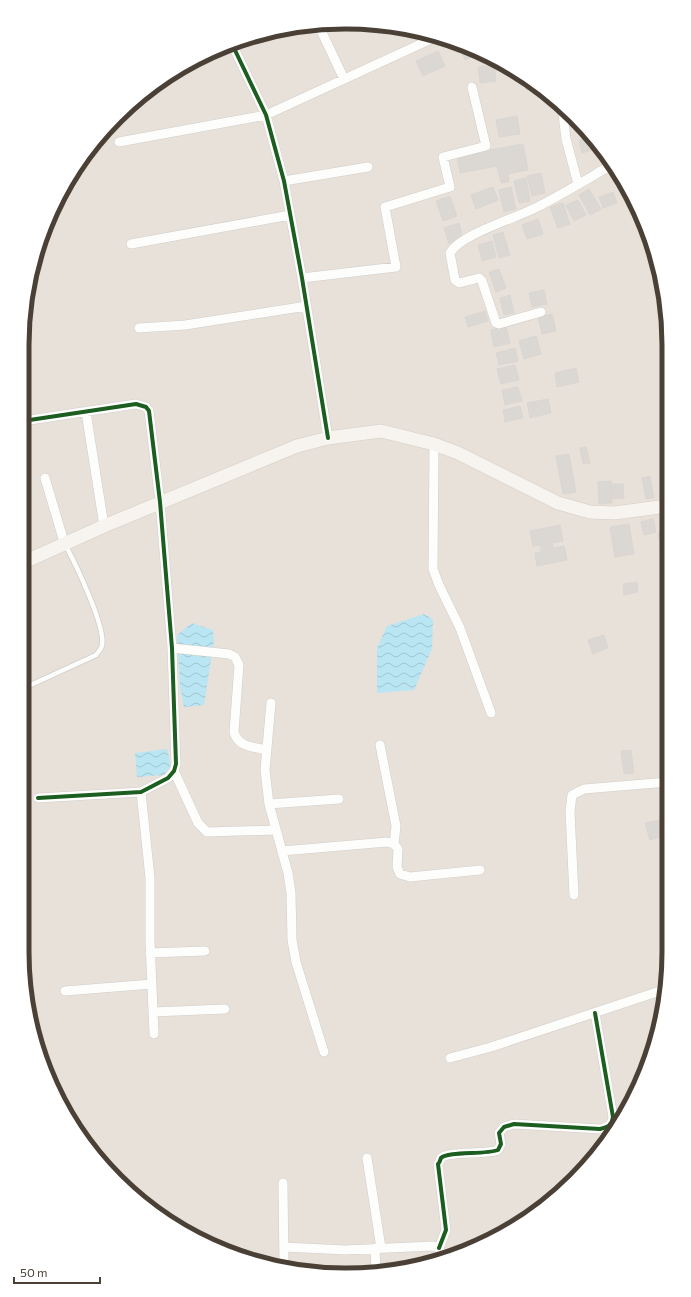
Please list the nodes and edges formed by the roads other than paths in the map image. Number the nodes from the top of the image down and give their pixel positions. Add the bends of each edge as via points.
1 (321, 30) edge
2 (425, 39) edge
3 (235, 49) edge
4 (344, 79) junction
5 (472, 87) dead end
6 (266, 115) junction
7 (563, 117) edge
8 (120, 142) dead end
9 (368, 167) dead end
10 (607, 167) edge
11 (284, 181) junction
12 (578, 184) junction
13 (290, 215) junction
14 (131, 244) dead end
15 (302, 278) junction
16 (307, 306) junction
17 (541, 312) dead end
18 (139, 328) dead end
19 (86, 412) junction
20 (29, 420) edge
21 (328, 438) junction
22 (434, 444) junction
23 (45, 478) dead end
24 (160, 502) junction
25 (662, 507) edge
26 (104, 526) junction
27 (64, 542) junction
28 (29, 560) edge
29 (172, 648) junction
30 (29, 686) edge
31 (271, 703) dead end
32 (491, 713) dead end
33 (380, 745) dead end
34 (267, 750) junction
35 (174, 771) junction
36 (662, 782) edge
37 (140, 792) junction
38 (38, 798) dead end
39 (339, 799) dead end
40 (269, 804) junction
41 (276, 830) junction
42 (394, 844) junction
43 (282, 851) junction
44 (480, 870) dead end
45 (574, 895) dead end
46 (205, 951) dead end
47 (150, 953) junction
48 (152, 984) junction
49 (65, 991) dead end
50 (659, 991) edge
51 (225, 1009) dead end
52 (153, 1012) junction
53 (595, 1013) junction
54 (154, 1034) dead end
55 (324, 1052) dead end
56 (450, 1058) dead end
57 (612, 1122) edge
58 (611, 1124) edge
59 (367, 1158) dead end
60 (283, 1183) dead end
61 (284, 1247) junction
62 (378, 1248) junction
63 (441, 1252) edge
64 (284, 1262) edge
65 (377, 1266) edge

1 - 4 street
2 - 4 street
3 - 6 street
4 - 6 street
5 - 15 street via 486,146 443,157 450,187 385,207 396,267
6 - 8 street
6 - 11 street
7 - 12 street via 566,139
9 - 11 street
10 - 12 street
11 - 13 street
12 - 17 street via 533,209 465,239 450,253 455,280 459,283 479,278 482,281 496,323
13 - 14 street
13 - 15 street
15 - 16 street
16 - 18 street via 185,325
16 - 21 street
19 - 20 street
19 - 24 street via 136,404 146,407 149,411
19 - 26 street
21 - 22 main road via 381,431
21 - 24 main road via 297,446
22 - 25 main road via 463,455 558,503 590,512 615,513
22 - 32 street via 433,569 460,628
23 - 27 street
24 - 26 main road
24 - 29 street
26 - 27 main road
27 - 28 main road
27 - 30 lane via 78,568 102,634 102,646 96,656
29 - 34 street via 235,657 239,665 234,732 236,739 241,744
29 - 35 street via 176,764
31 - 34 street
33 - 42 street via 396,826
34 - 40 street via 265,770
35 - 37 street via 168,778
35 - 41 street via 198,823 207,832
36 - 45 street via 584,789 572,795 570,812
37 - 38 street
37 - 47 street via 150,878
39 - 40 street
40 - 41 street
41 - 43 street
42 - 43 street via 372,842
42 - 44 street via 398,850 397,867 400,874 410,877
43 - 55 street via 291,893 292,940 296,962
46 - 47 street
47 - 48 street
48 - 49 street
48 - 52 street
50 - 53 street
51 - 52 street
52 - 54 street
53 - 56 street
53 - 57 street
58 - 63 street via 600,1129 514,1124 504,1127 499,1133 498,1150 441,1158 438,1164 446,1230
59 - 62 street
60 - 61 street
61 - 62 street via 331,1250
61 - 64 street
62 - 63 street via 433,1246
62 - 65 street

